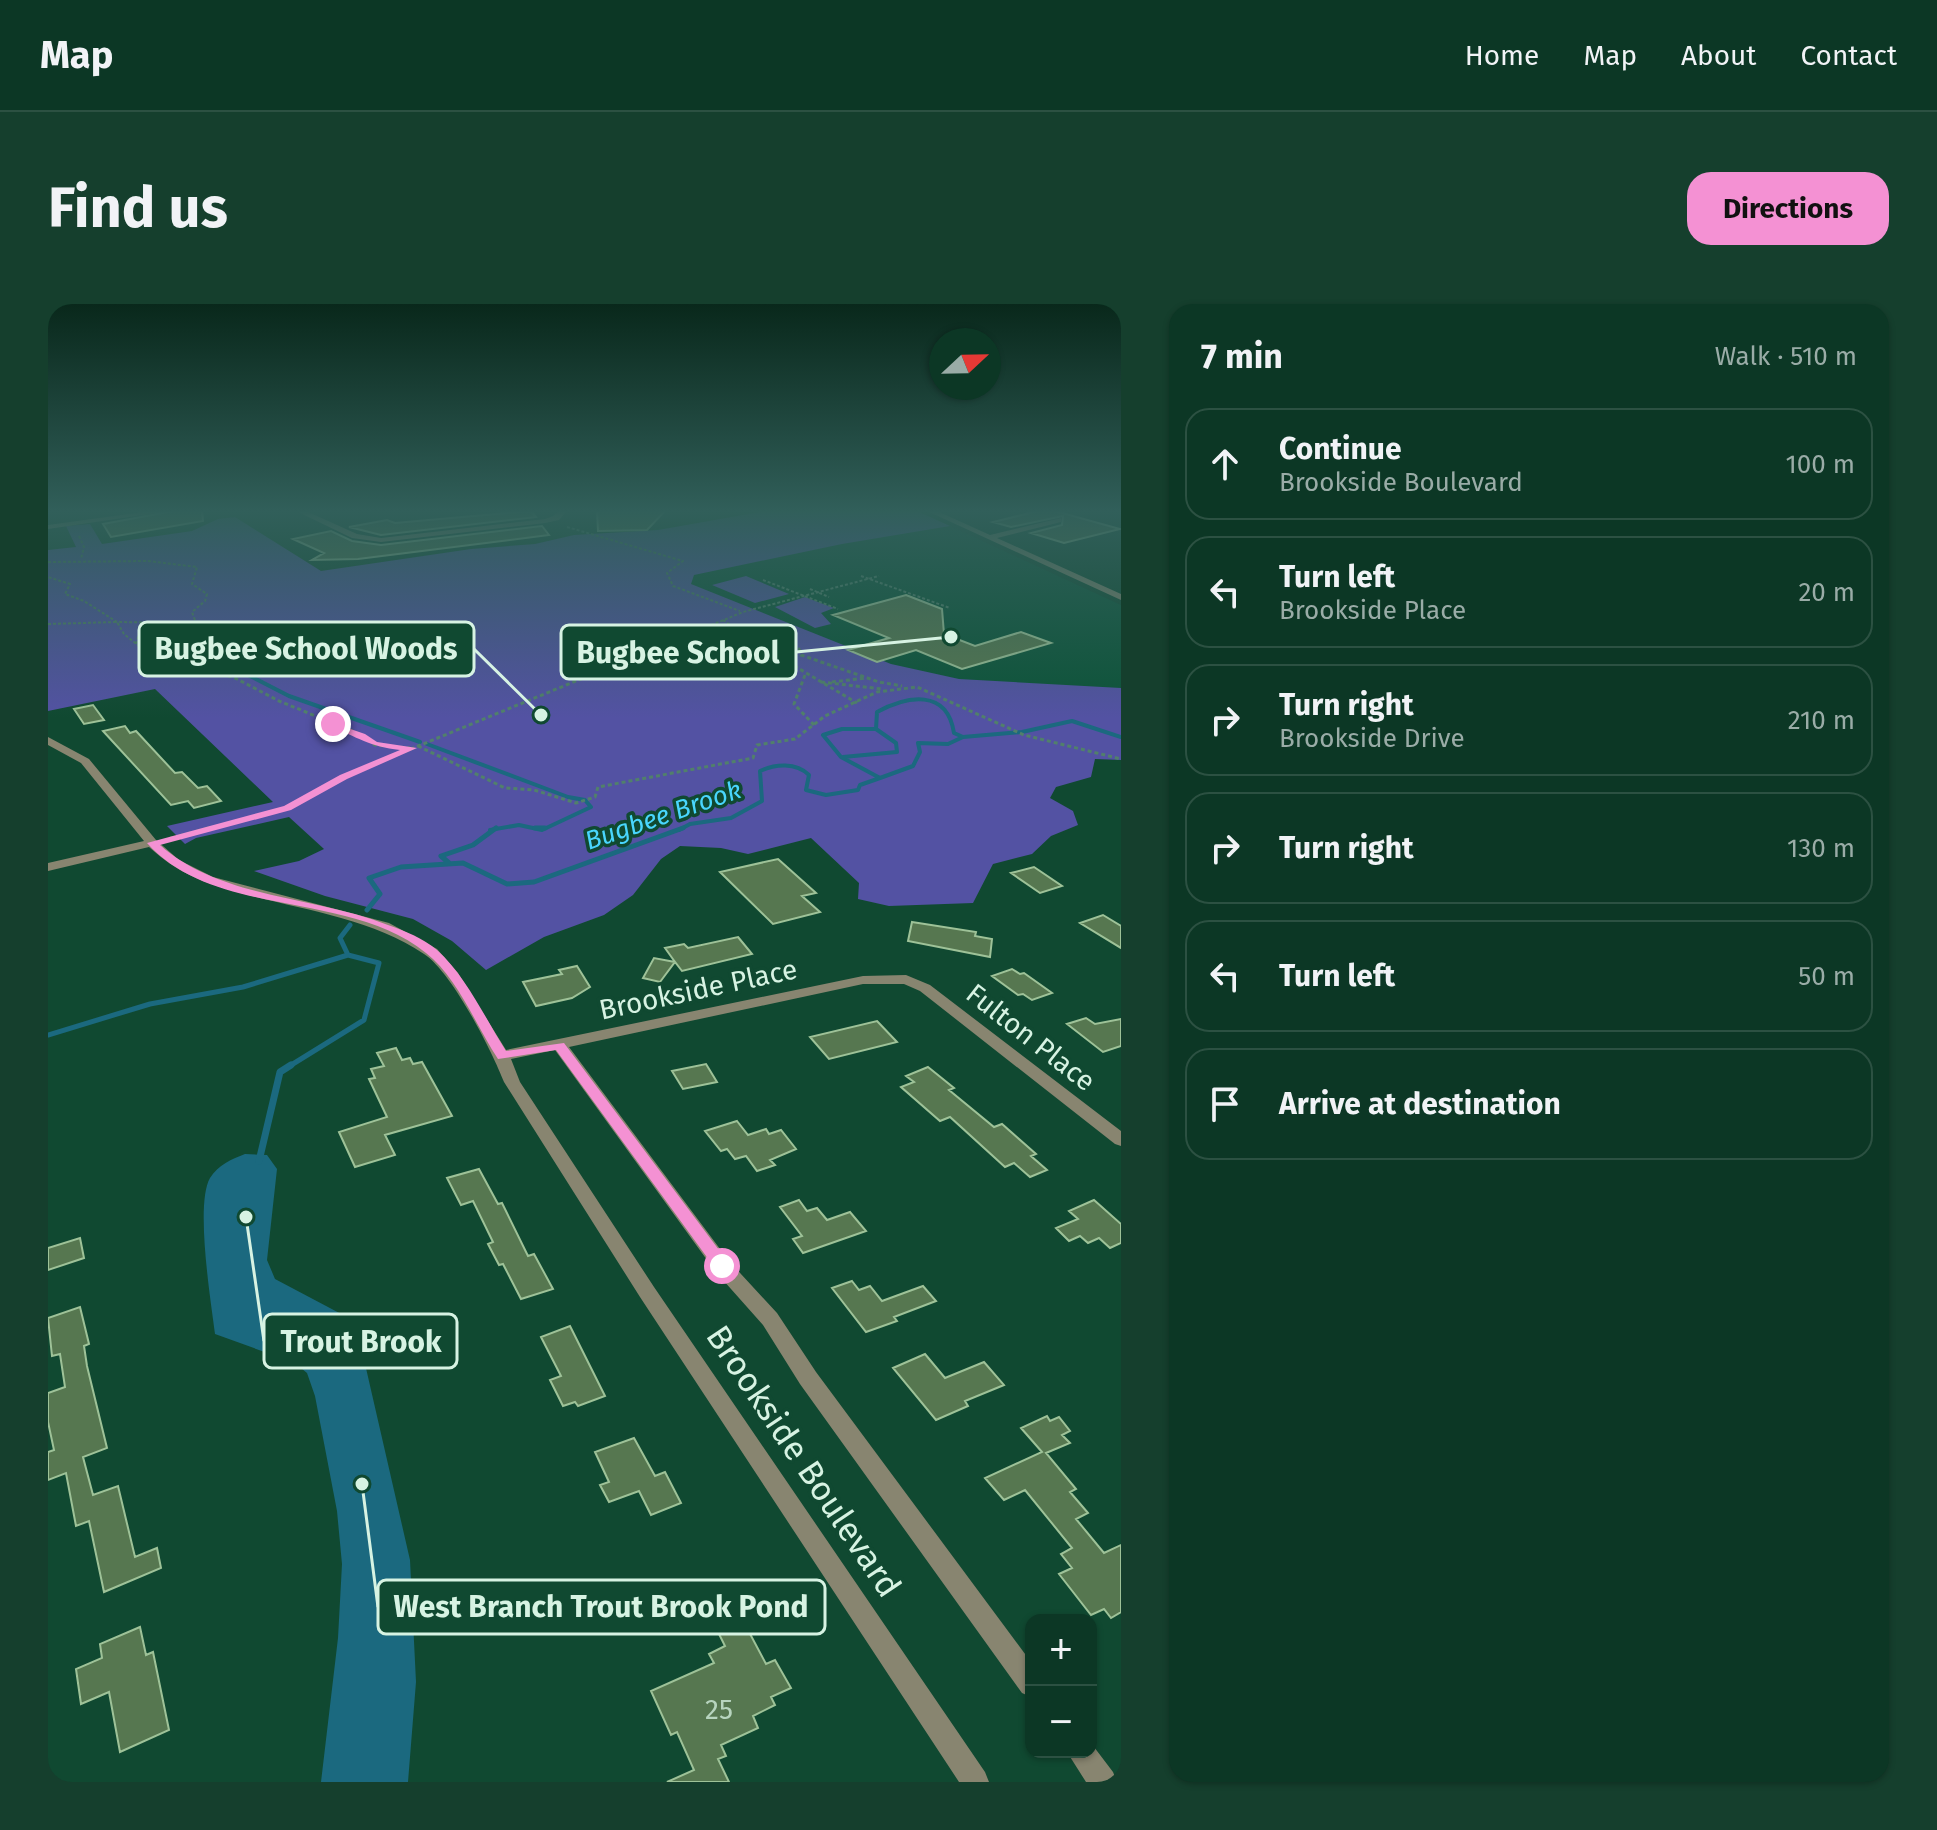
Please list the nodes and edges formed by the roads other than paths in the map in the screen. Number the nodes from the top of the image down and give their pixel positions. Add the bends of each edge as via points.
1 (1084, 580) edge
2 (1121, 597) edge
3 (48, 740) edge
4 (152, 843) junction
5 (48, 867) edge
6 (906, 979) joint
7 (560, 1046) junction
8 (502, 1056) junction
9 (1121, 1140) edge
10 (1025, 1676) edge
11 (1085, 1758) edge
12 (975, 1782) edge
13 (1103, 1782) edge

1 - 2 street
3 - 4 street, Brookside Boulevard via 85,761
4 - 5 street
4 - 8 street, Brookside Boulevard via 174,863 208,880 356,916 410,937 451,973
6 - 7 street, Brookside Place via 863,980
6 - 9 street, Fulton Place via 925,988
7 - 8 street, Brookside Place
7 - 10 street, Brookside Boulevard via 722,1266 770,1319
8 - 12 street, Brookside Boulevard via 512,1082 647,1292
11 - 13 street

